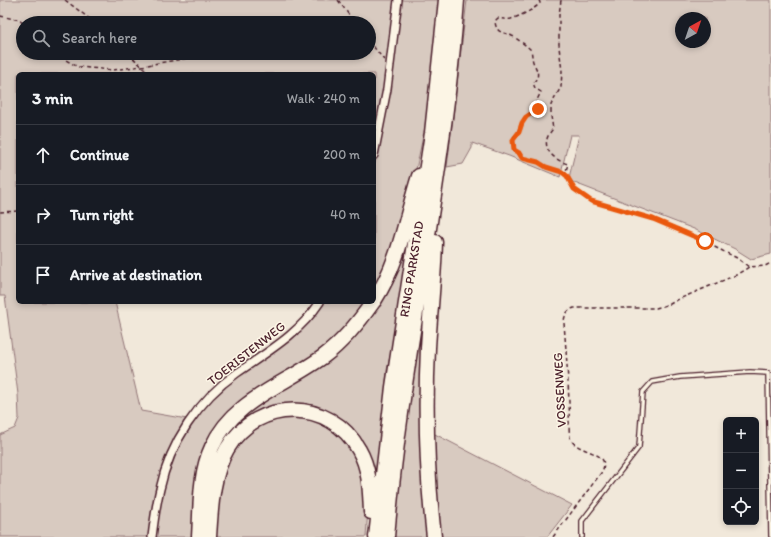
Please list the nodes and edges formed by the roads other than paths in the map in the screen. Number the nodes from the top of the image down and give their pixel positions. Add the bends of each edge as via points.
1 (398, 0) edge
2 (446, 0) edge
3 (457, 0) edge
4 (432, 134) junction
5 (376, 146) edge
6 (439, 164) junction
7 (376, 298) edge
8 (318, 304) edge
9 (372, 304) edge
10 (770, 373) edge
11 (771, 536) edge
12 (152, 537) edge
13 (199, 537) edge
14 (209, 537) edge
15 (373, 537) edge
16 (376, 537) edge
17 (387, 537) edge
18 (434, 537) edge
19 (582, 537) edge

1 - 5 street via 384,112
2 - 4 highway, RING PARKSTAD
3 - 6 highway, RING PARKSTAD
4 - 7 highway via 400,247 387,280
4 - 16 highway, RING PARKSTAD via 393,387
6 - 17 highway, RING PARKSTAD via 397,437
6 - 18 highway via 427,383 428,457
8 - 12 street, TOERISTENWEG via 292,334 225,382 190,420 166,466 156,505
9 - 13 highway via 360,321 334,347 295,375 247,404 224,427 212,448 205,469
10 - 11 lane
10 - 19 lane via 680,377 652,382 643,392 639,447 582,521
14 - 15 highway via 216,478 228,448 240,432 257,420 276,412 292,410 312,412 334,422 360,450 368,474

